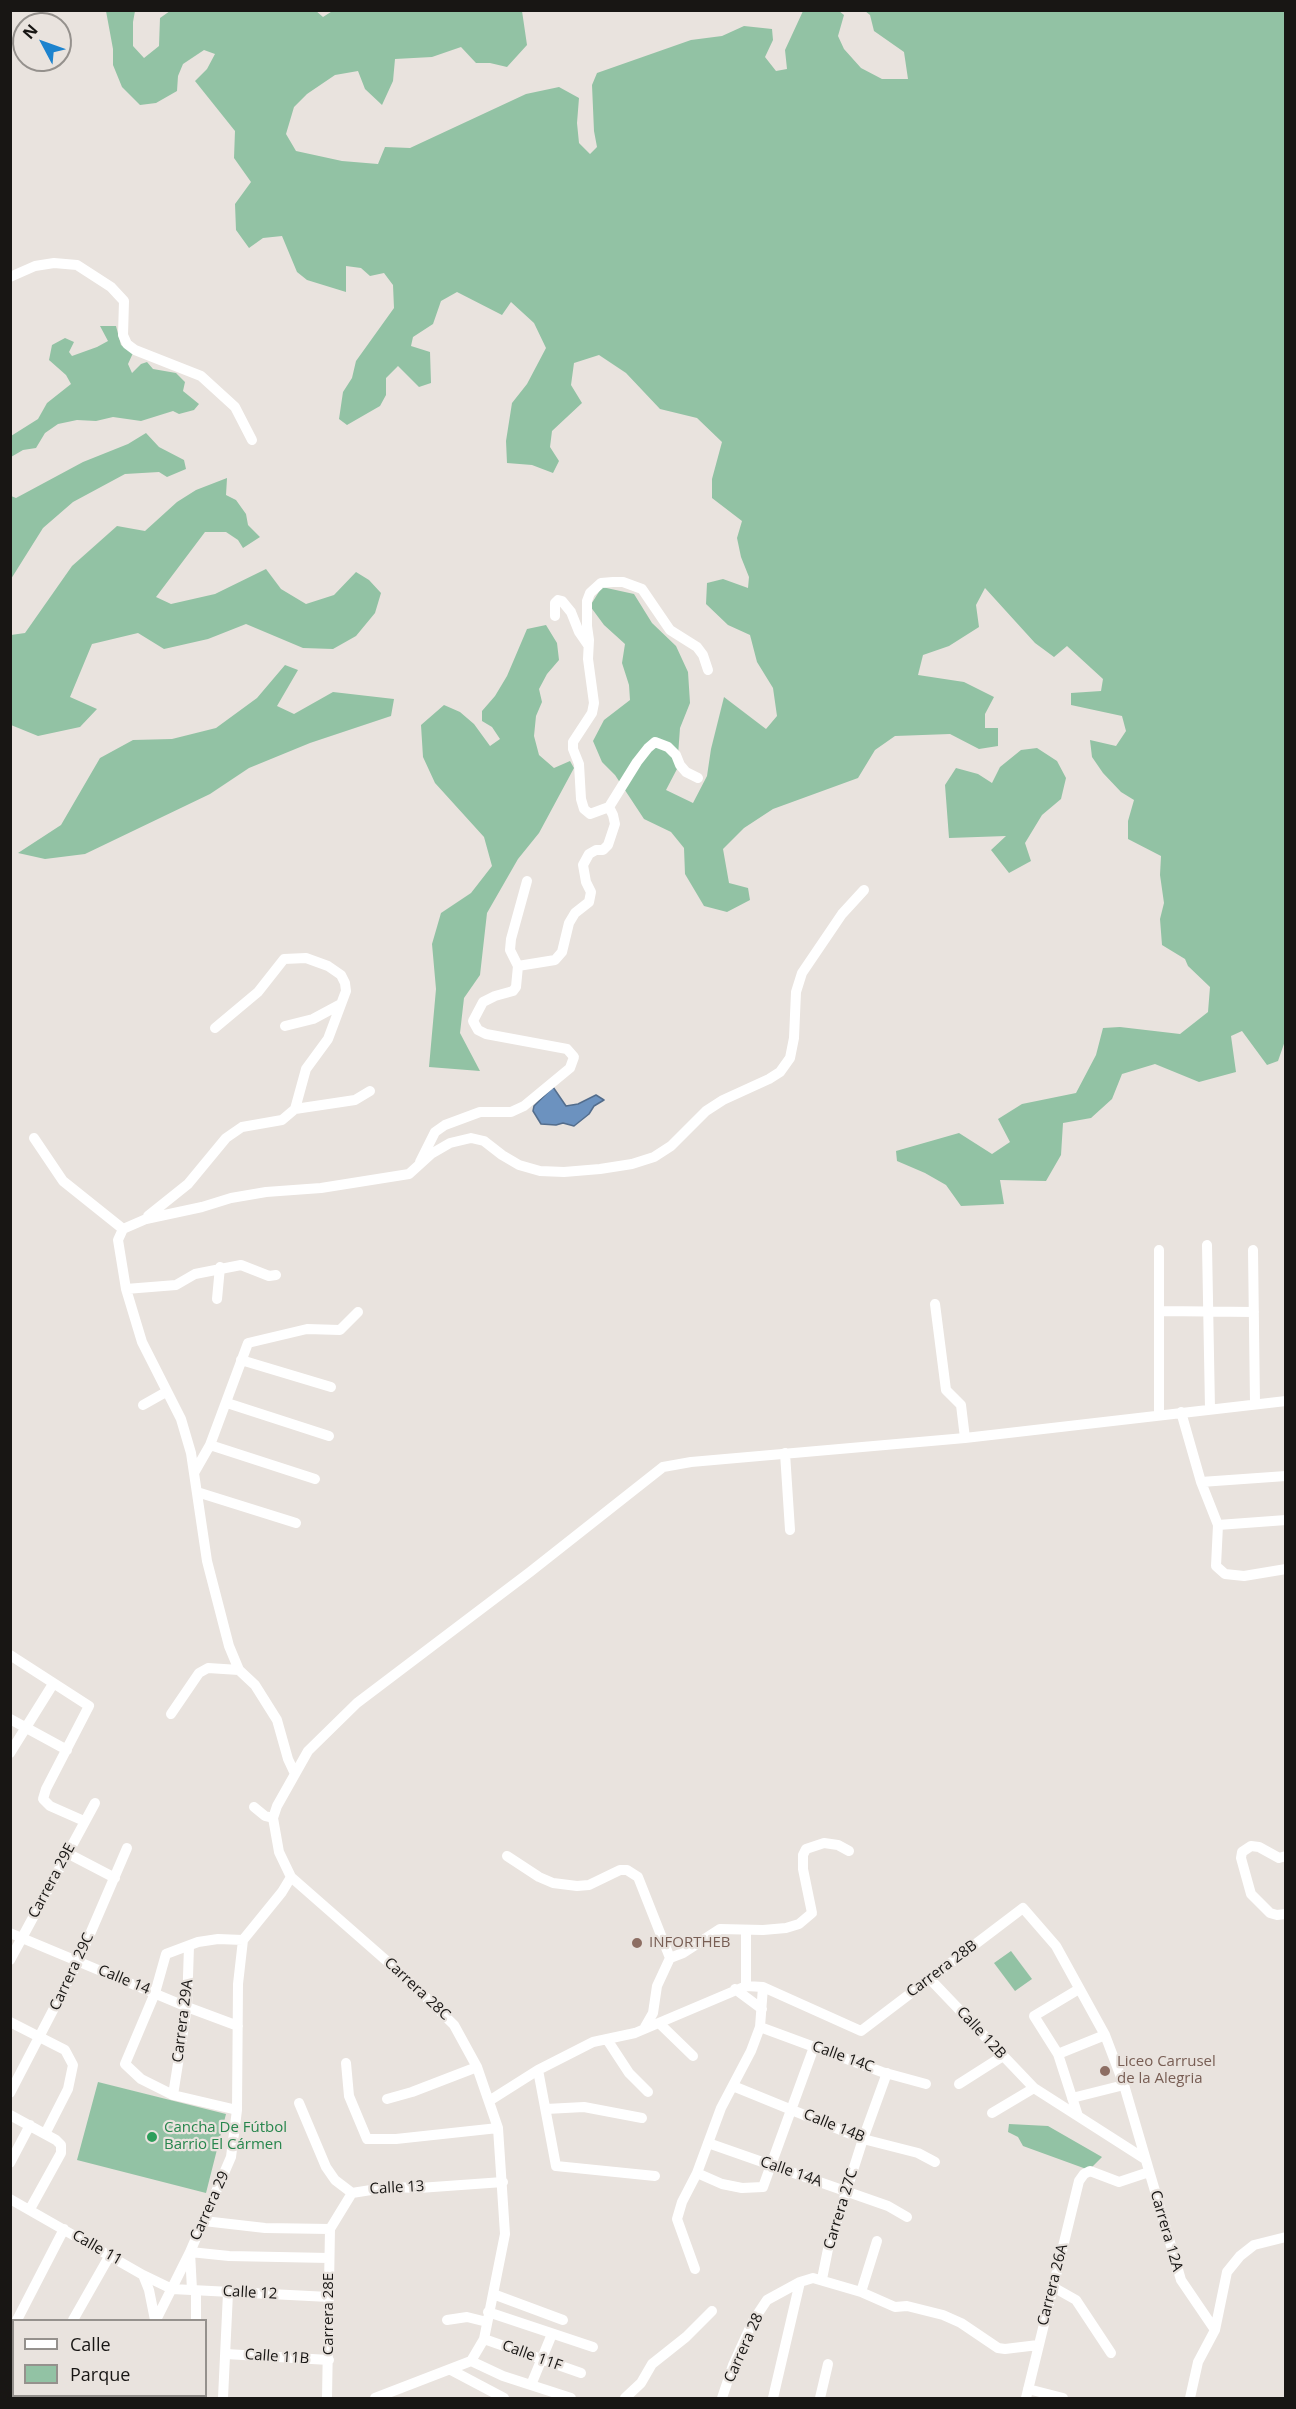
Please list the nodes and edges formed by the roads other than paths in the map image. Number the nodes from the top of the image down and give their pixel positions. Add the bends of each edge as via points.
1 (10, 277) edge
2 (252, 440) dead end
3 (555, 616) dead end
4 (589, 646) junction
5 (708, 670) dead end
6 (698, 778) dead end
7 (609, 807) junction
8 (527, 881) dead end
9 (864, 890) dead end
10 (518, 966) junction
11 (341, 1004) junction
12 (285, 1026) dead end
13 (214, 1028) dead end
14 (370, 1090) dead end
15 (295, 1109) junction
16 (34, 1138) dead end
17 (419, 1165) junction
18 (146, 1218) junction
19 (123, 1229) junction
20 (1207, 1245) dead end
21 (1159, 1250) dead end
22 (1252, 1250) dead end
23 (220, 1267) junction
24 (276, 1275) dead end
25 (126, 1289) junction
26 (217, 1299) dead end
27 (935, 1304) dead end
28 (1159, 1311) junction
29 (1208, 1311) junction
30 (358, 1312) dead end
31 (1254, 1312) junction
32 (242, 1360) junction
33 (331, 1387) dead end
34 (166, 1392) junction
35 (1286, 1401) edge
36 (227, 1403) junction
37 (1256, 1404) junction
38 (143, 1405) dead end
39 (1210, 1409) junction
40 (1181, 1412) junction
41 (1159, 1415) junction
42 (329, 1436) dead end
43 (965, 1438) junction
44 (210, 1445) junction
45 (785, 1453) junction
46 (194, 1473) junction
47 (1286, 1476) edge
48 (315, 1479) dead end
49 (1201, 1482) junction
50 (197, 1492) junction
51 (1286, 1520) edge
52 (296, 1523) dead end
53 (1218, 1525) junction
54 (790, 1530) dead end
55 (1286, 1569) edge
56 (12, 1661) edge
57 (238, 1670) junction
58 (53, 1684) junction
59 (171, 1714) dead end
60 (10, 1719) edge
61 (27, 1728) junction
62 (67, 1750) junction
63 (10, 1753) edge
64 (295, 1774) junction
65 (95, 1803) dead end
66 (254, 1807) dead end
67 (273, 1818) junction
68 (84, 1821) junction
69 (127, 1848) dead end
70 (849, 1851) dead end
71 (67, 1853) junction
72 (507, 1856) dead end
73 (1286, 1856) edge
74 (291, 1877) junction
75 (115, 1878) junction
76 (1023, 1908) joint
77 (1286, 1914) edge
78 (746, 1930) junction
79 (10, 1933) edge
80 (22, 1938) junction
81 (243, 1940) junction
82 (189, 1946) junction
83 (670, 1958) junction
84 (10, 1960) edge
85 (78, 1962) junction
86 (929, 1978) junction
87 (740, 1987) junction
88 (763, 1987) junction
89 (1079, 1989) junction
90 (155, 1993) junction
91 (188, 2007) junction
92 (762, 2009) junction
93 (10, 2022) edge
94 (659, 2023) junction
95 (238, 2026) junction
96 (645, 2027) junction
97 (760, 2027) junction
98 (1106, 2035) junction
99 (41, 2037) junction
100 (608, 2041) junction
101 (814, 2047) junction
102 (1058, 2054) junction
103 (693, 2056) dead end
104 (1003, 2056) junction
105 (346, 2063) dead end
106 (477, 2067) junction
107 (538, 2070) junction
108 (887, 2073) junction
109 (926, 2084) dead end
110 (959, 2084) dead end
111 (1124, 2085) junction
112 (733, 2086) junction
113 (1034, 2088) junction
114 (648, 2092) dead end
115 (10, 2093) edge
116 (173, 2095) junction
117 (1072, 2098) junction
118 (387, 2099) dead end
119 (489, 2102) junction
120 (299, 2103) dead end
121 (546, 2109) junction
122 (791, 2109) junction
123 (237, 2110) junction
124 (992, 2113) dead end
125 (10, 2115) edge
126 (1078, 2116) junction
127 (642, 2118) dead end
128 (30, 2126) junction
129 (498, 2128) junction
130 (45, 2134) junction
131 (863, 2139) junction
132 (708, 2143) junction
133 (1144, 2158) junction
134 (935, 2162) dead end
135 (10, 2163) edge
136 (772, 2165) junction
137 (1149, 2172) junction
138 (697, 2173) junction
139 (655, 2176) dead end
140 (503, 2182) junction
141 (847, 2191) junction
142 (352, 2193) junction
143 (10, 2199) edge
144 (30, 2209) junction
145 (907, 2217) dead end
146 (204, 2221) junction
147 (64, 2229) junction
148 (330, 2229) junction
149 (1286, 2237) edge
150 (877, 2241) dead end
151 (190, 2252) junction
152 (110, 2255) junction
153 (329, 2258) junction
154 (694, 2269) dead end
155 (142, 2275) junction
156 (822, 2279) junction
157 (800, 2282) junction
158 (1053, 2287) junction
159 (172, 2289) junction
160 (194, 2291) junction
161 (861, 2292) junction
162 (228, 2293) junction
163 (493, 2294) junction
164 (329, 2297) junction
165 (712, 2311) dead end
166 (488, 2317) junction
167 (18, 2319) edge
168 (76, 2319) edge
169 (156, 2319) edge
170 (157, 2319) edge
171 (196, 2319) edge
172 (447, 2320) dead end
173 (563, 2320) dead end
174 (1215, 2330) junction
175 (552, 2334) junction
176 (484, 2339) junction
177 (1038, 2345) junction
178 (593, 2347) dead end
179 (1111, 2353) dead end
180 (226, 2354) junction
181 (329, 2360) junction
182 (542, 2360) junction
183 (471, 2361) junction
184 (828, 2364) dead end
185 (451, 2370) junction
186 (581, 2373) dead end
187 (531, 2385) junction
188 (1027, 2394) edge
189 (223, 2398) edge
190 (327, 2398) edge
191 (375, 2398) edge
192 (504, 2398) edge
193 (572, 2398) edge
194 (625, 2398) edge
195 (722, 2398) edge
196 (773, 2398) edge
197 (820, 2398) edge
198 (1063, 2398) edge
199 (1190, 2398) edge

1 - 2 street via 54,262 77,265 111,287 124,301 123,335 127,344 201,376 236,407
3 - 4 street via 555,603 562,601
4 - 5 street via 590,593 602,583 623,582 642,589 670,630 697,647
4 - 7 street via 594,703 573,749 579,764 584,809 590,814
6 - 7 street via 686,772 668,747 655,742 637,762
7 - 10 street via 615,824 612,834 608,845 589,854 583,865 591,892 589,902 569,923 562,952 555,960
8 - 10 street via 511,939 510,950
9 - 17 street via 802,973 796,992 790,1058 780,1072 723,1100 654,1157 632,1164 540,1171 519,1165 484,1141 471,1138 450,1143
10 - 17 street via 513,992 483,1002 473,1021 486,1034 567,1049 574,1057 570,1068 525,1106 511,1112 480,1112 435,1131
11 - 12 street via 313,1019
11 - 13 street via 346,991 341,975 306,958 284,959 258,992
11 - 15 street via 328,1039 306,1069
14 - 15 street via 355,1100
15 - 18 street via 282,1120 242,1127 226,1138 188,1184
16 - 19 street via 63,1180
17 - 18 street via 409,1174 266,1192
18 - 19 street
19 - 25 street via 118,1240
20 - 29 street
21 - 28 street
22 - 31 street
23 - 24 street via 241,1264 269,1276
23 - 25 street via 176,1285
23 - 26 street
25 - 34 street via 142,1342
27 - 43 street via 946,1390 961,1405
28 - 29 street
28 - 41 street
29 - 31 street
29 - 39 street
30 - 32 street via 340,1330 306,1329 248,1342
31 - 37 street
32 - 33 street
32 - 36 street
34 - 38 street
34 - 46 street via 181,1419
35 - 37 street
36 - 42 street
36 - 44 street
37 - 39 street
39 - 40 street
40 - 41 street
40 - 49 street
41 - 43 street
43 - 45 street
44 - 46 street
44 - 48 street
45 - 54 street
45 - 64 street via 663,1467 357,1703 308,1751
46 - 50 street
47 - 49 street
49 - 53 street
50 - 52 street
50 - 57 street via 207,1561
51 - 53 street
53 - 55 street via 1219,1571 1244,1576
56 - 58 street
57 - 59 street via 208,1668 199,1673
57 - 64 street via 255,1685 277,1720
58 - 61 street
58 - 62 street via 89,1706
60 - 61 street
61 - 62 street
61 - 63 street
62 - 68 street via 44,1799 50,1806
64 - 67 street
65 - 68 street, Carrera 29E
66 - 67 street
67 - 74 street, Carrera 28C via 279,1852
68 - 71 street, Carrera 29E
69 - 75 street, Carrera 29C
70 - 78 street via 824,1843 806,1849 803,1869 812,1913 799,1924 786,1928
71 - 75 street
71 - 80 street, Carrera 29E
72 - 83 street via 552,1883 589,1885 620,1870 633,1872
73 - 77 street via 1279,1858 1251,1846 1242,1852 1241,1858 1251,1894 1270,1913
74 - 81 street
74 - 106 street, Carrera 28C via 454,2025
75 - 85 street, Carrera 29C
76 - 86 street, Carrera 28B
76 - 89 street, Carrera 12A via 1056,1946
78 - 83 street via 720,1929
78 - 87 street
79 - 80 street, Calle 14
80 - 84 street, Carrera 29E
80 - 85 street, Calle 14
81 - 82 street via 218,1939
81 - 95 street, Carrera 29
82 - 90 street via 166,1954
82 - 91 street, Carrera 29A
83 - 96 street
85 - 90 street, Calle 14
85 - 99 street, Carrera 29C
86 - 88 street, Carrera 28B via 861,2031
86 - 104 street, Calle 12B
87 - 88 street
87 - 92 street
87 - 94 street
88 - 92 street
89 - 98 street, Carrera 12A
89 - 102 street via 1034,2016
90 - 91 street, Calle 14
90 - 116 street via 125,2064 141,2079
91 - 95 street, Calle 14
91 - 116 street, Carrera 29A
92 - 97 street
93 - 99 street
94 - 96 street
94 - 103 street
95 - 123 street, Carrera 29
96 - 100 street
97 - 101 street, Calle 14C
97 - 112 street
98 - 102 street
98 - 111 street, Carrera 12A
99 - 115 street, Carrera 29C
99 - 130 street via 65,2050 74,2065 68,2089
100 - 107 street via 593,2042
100 - 114 street via 629,2073
101 - 108 street, Calle 14C
101 - 122 street
102 - 117 street
104 - 110 street
104 - 113 street, Calle 12B
105 - 129 street via 349,2096 368,2139
106 - 118 street
106 - 119 street, Carrera 28C
107 - 119 street
107 - 121 street
108 - 109 street, Calle 14C
108 - 131 street, Carrera 27C
111 - 117 street
111 - 133 street, Carrera 12A
112 - 122 street, Calle 14B
112 - 132 street
113 - 124 street
113 - 126 street, Calle 12B
116 - 123 street
117 - 126 street
119 - 129 street, Carrera 28C
120 - 142 street via 327,2167 335,2180
121 - 127 street via 584,2107
121 - 139 street via 556,2166
122 - 131 street, Calle 14B
122 - 136 street
123 - 146 street, Carrera 29 via 231,2157
125 - 128 street
126 - 133 street, Calle 12B
128 - 130 street
128 - 135 street
129 - 140 street, Carrera 28C
130 - 144 street via 61,2145 61,2152
131 - 134 street, Calle 14B via 918,2153
131 - 141 street, Carrera 27C
132 - 136 street, Calle 14A
132 - 138 street
133 - 137 street, Carrera 12A
136 - 138 street via 763,2187 722,2184
136 - 141 street, Calle 14A
137 - 158 street, Carrera 26A via 1119,2182 1090,2171 1084,2174
137 - 174 street, Carrera 12A via 1181,2280
138 - 154 street via 677,2219
140 - 142 street, Calle 13 via 390,2187
140 - 163 street, Carrera 28C via 505,2234
141 - 145 street, Calle 14A
141 - 156 street, Carrera 27C
142 - 148 street, Calle 13
143 - 144 street, Calle 11
144 - 147 street, Calle 11
146 - 148 street via 265,2228
146 - 151 street, Carrera 29
147 - 152 street, Calle 11
147 - 167 street
148 - 153 street, Carrera 28E
149 - 174 street via 1254,2245 1227,2272
150 - 161 street
151 - 153 street
151 - 159 street, Carrera 29
151 - 160 street
152 - 155 street, Calle 11
152 - 168 street
153 - 164 street, Carrera 28E
155 - 159 street, Calle 11
155 - 169 street
156 - 157 street
156 - 161 street
157 - 195 street, Carrera 28 via 766,2300 753,2320
157 - 196 street
158 - 177 street, Carrera 26A
158 - 179 street via 1076,2300
159 - 160 street, Calle 12
159 - 170 street, Carrera 29
160 - 162 street, Calle 12
160 - 171 street
161 - 177 street via 895,2307 943,2315 998,2348
162 - 164 street, Calle 12
162 - 180 street
163 - 166 street, Carrera 28C
163 - 173 street
164 - 181 street, Carrera 28E
165 - 194 street via 652,2364 641,2383
166 - 172 street
166 - 175 street
166 - 176 street, Carrera 28C
174 - 199 street via 1198,2362
175 - 178 street
175 - 182 street
176 - 182 street, Calle 11F
176 - 183 street, Carrera 28C
177 - 188 street, Carrera 26A
180 - 181 street, Calle 11B
180 - 189 street
181 - 190 street, Carrera 28E
182 - 186 street, Calle 11F
182 - 187 street
183 - 185 street
183 - 187 street
184 - 197 street
185 - 191 street
185 - 192 street
187 - 193 street
188 - 198 street

